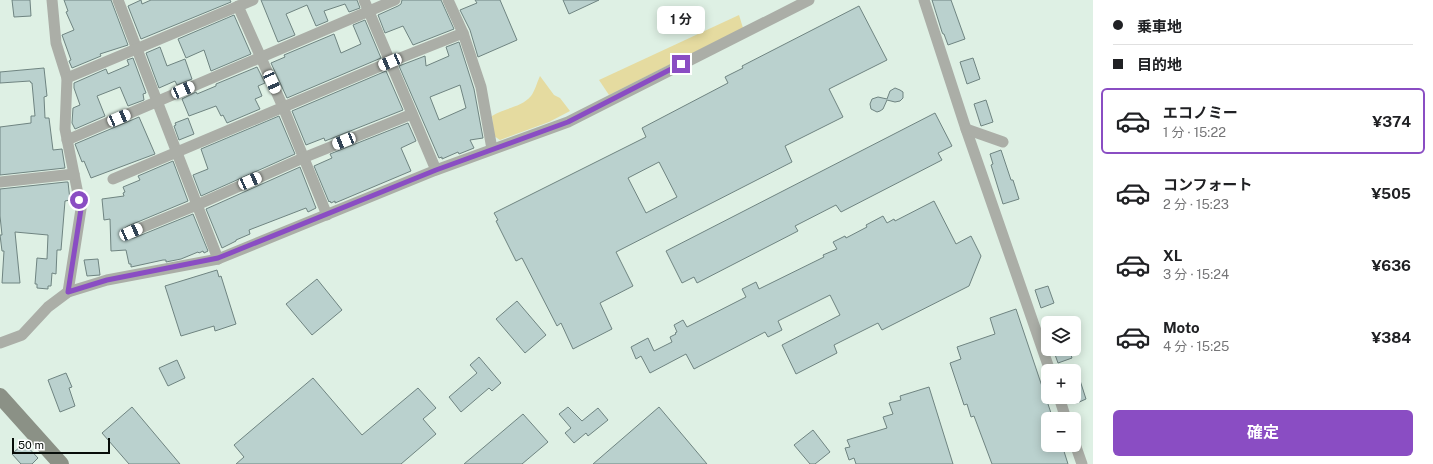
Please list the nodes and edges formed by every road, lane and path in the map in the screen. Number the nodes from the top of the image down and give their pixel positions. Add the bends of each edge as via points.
1 (52, 0) edge
2 (118, 0) edge
3 (253, 0) edge
4 (364, 0) edge
5 (395, 0) edge
6 (448, 0) edge
7 (809, 0) edge
8 (924, 0) edge
9 (238, 6) junction
10 (369, 11) junction
11 (463, 33) junction
12 (137, 48) junction
13 (261, 57) junction
14 (390, 62) junction
15 (67, 78) junction
16 (157, 102) junction
17 (283, 107) junction
18 (412, 114) junction
19 (966, 129) junction
20 (67, 140) junction
21 (1003, 142) dead end
22 (492, 149) junction
23 (177, 152) junction
24 (303, 158) junction
25 (436, 170) junction
26 (74, 174) junction
27 (114, 179) dead end
28 (0, 182) edge
29 (197, 204) junction
30 (327, 215) junction
31 (131, 232) dead end
32 (218, 258) junction
33 (68, 292) junction
34 (0, 343) edge
35 (1048, 364) edge
36 (0, 396) edge
37 (1078, 452) edge
38 (61, 464) edge
39 (1082, 464) edge

1 - 15 street via 56,43
2 - 12 street
3 - 9 street
4 - 10 street
5 - 10 street
6 - 11 street
7 - 22 street via 568,122
8 - 19 street
9 - 12 street
9 - 13 street
10 - 13 street
10 - 14 street
11 - 14 street
11 - 22 street via 480,87
12 - 15 street
12 - 16 street
13 - 16 street
13 - 17 street
14 - 17 street
14 - 18 street
15 - 20 street
16 - 20 street
16 - 23 street
17 - 23 street
17 - 24 street
18 - 24 street
18 - 25 street
19 - 21 street
19 - 35 street
20 - 26 street
22 - 25 street
23 - 27 street
23 - 29 street
24 - 29 street
24 - 30 street
25 - 30 street
26 - 28 street
26 - 33 street via 81,209
29 - 31 street
29 - 32 street
30 - 32 street
32 - 33 street via 107,280
33 - 34 street via 48,307 22,335
36 - 38 street
37 - 39 street

